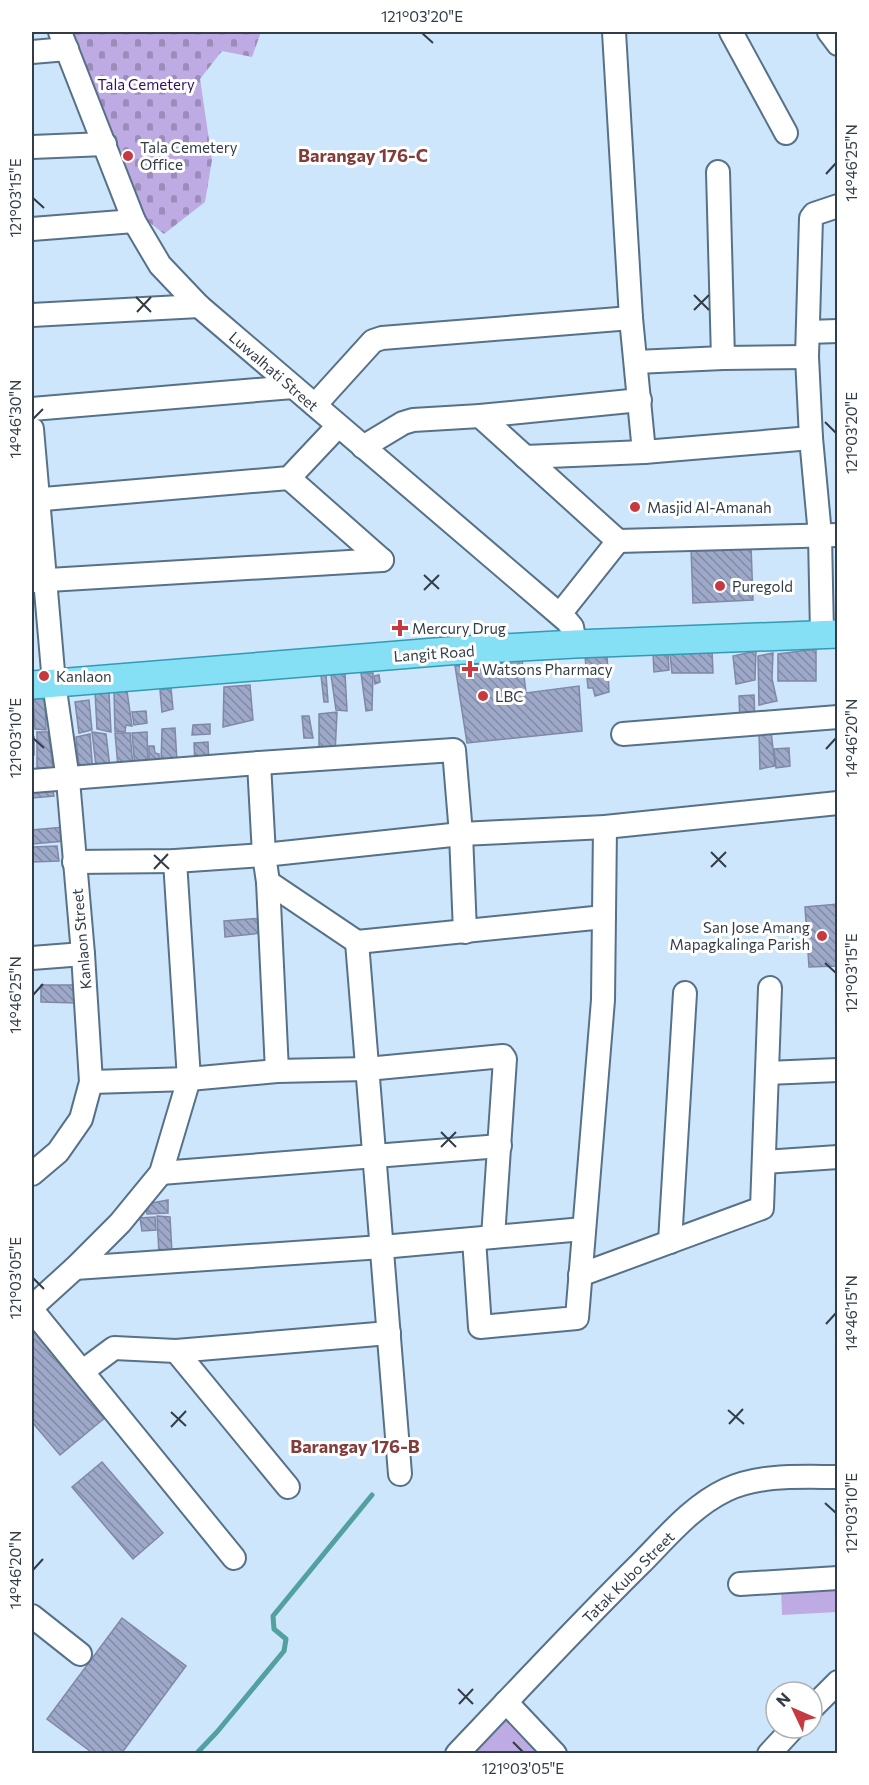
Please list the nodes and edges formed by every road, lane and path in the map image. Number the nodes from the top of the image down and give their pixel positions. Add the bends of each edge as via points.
1 (614, 32) edge
2 (731, 32) edge
3 (829, 32) edge
4 (63, 40) edge
5 (837, 44) edge
6 (32, 52) edge
7 (786, 133) dead end
8 (105, 144) junction
9 (32, 147) edge
10 (718, 172) dead end
11 (837, 208) edge
12 (134, 221) junction
13 (32, 229) edge
14 (199, 306) junction
15 (32, 315) edge
16 (631, 318) junction
17 (837, 331) edge
18 (808, 332) junction
19 (807, 357) junction
20 (723, 358) junction
21 (636, 362) junction
22 (293, 387) junction
23 (640, 400) junction
24 (315, 405) junction
25 (32, 409) edge
26 (480, 416) junction
27 (338, 426) junction
28 (32, 429) edge
29 (811, 438) junction
30 (363, 447) junction
31 (644, 452) junction
32 (525, 457) junction
33 (289, 478) junction
34 (35, 500) edge
35 (829, 535) edge
36 (618, 541) junction
37 (38, 581) edge
38 (560, 614) junction
39 (830, 634) edge
40 (575, 644) junction
41 (43, 684) edge
42 (837, 717) edge
43 (622, 734) dead end
44 (259, 762) junction
45 (68, 780) junction
46 (32, 781) edge
47 (837, 803) edge
48 (605, 827) junction
49 (461, 834) junction
50 (264, 855) junction
51 (175, 861) junction
52 (74, 862) junction
53 (268, 882) junction
54 (604, 917) junction
55 (465, 932) junction
56 (357, 942) junction
57 (83, 954) junction
58 (32, 958) edge
59 (770, 988) dead end
60 (685, 993) dead end
61 (367, 1069) junction
62 (837, 1070) edge
63 (277, 1071) junction
64 (767, 1073) junction
65 (189, 1079) junction
66 (91, 1082) junction
67 (500, 1146) junction
68 (374, 1156) junction
69 (837, 1157) edge
70 (764, 1162) junction
71 (160, 1173) junction
72 (32, 1174) edge
73 (583, 1229) junction
74 (484, 1238) junction
75 (670, 1242) junction
76 (382, 1247) junction
77 (75, 1268) junction
78 (580, 1275) junction
79 (32, 1308) edge
80 (389, 1333) junction
81 (176, 1351) junction
82 (83, 1371) junction
83 (400, 1474) dead end
84 (837, 1477) edge
85 (288, 1487) dead end
86 (234, 1558) dead end
87 (837, 1578) edge
88 (740, 1584) dead end
89 (32, 1616) edge
90 (80, 1654) dead end
91 (837, 1682) edge
92 (824, 1696) edge
93 (506, 1702) junction
94 (782, 1740) edge
95 (457, 1754) edge
96 (555, 1754) edge
97 (769, 1754) edge

1 - 16 street
2 - 7 street
3 - 5 street
4 - 6 street
4 - 8 street, Luwalhati Street
8 - 9 street
8 - 12 street, Luwalhati Street
10 - 20 street
11 - 18 street via 811,218
12 - 13 street
12 - 14 street, Luwalhati Street via 160,265
14 - 15 street
14 - 22 street, Luwalhati Street
16 - 21 street
16 - 24 street via 382,338 373,341
17 - 18 street
18 - 19 street
19 - 20 street
19 - 29 street
20 - 21 street
21 - 23 street
22 - 24 street, Luwalhati Street
22 - 25 street
23 - 26 street
23 - 31 street
24 - 27 street, Luwalhati Street
26 - 30 street via 413,420
26 - 32 street
27 - 30 street, Luwalhati Street
27 - 33 street
28 - 34 street, Kanlaon Street
29 - 31 street
29 - 35 street
30 - 38 street, Luwalhati Street
31 - 32 street
32 - 36 street
33 - 34 street
33 - 37 street via 382,560
34 - 37 street, Kanlaon Street
35 - 36 street
35 - 39 street
36 - 38 street
37 - 41 street, Kanlaon Street
38 - 40 street, Luwalhati Street via 572,627
39 - 40 main road, Langit Road
40 - 41 main road, Langit Road
41 - 45 street, Kanlaon Street
42 - 43 street
44 - 45 street
44 - 49 street via 454,750
44 - 50 street
45 - 46 street
45 - 52 street, Kanlaon Street
47 - 48 street
48 - 49 street
48 - 54 street
49 - 50 street
49 - 55 street
50 - 51 street
50 - 53 street
51 - 52 street
51 - 65 street
52 - 57 street, Kanlaon Street
53 - 56 street
53 - 63 street
54 - 55 street
54 - 73 street via 603,999
55 - 56 street
56 - 61 street
57 - 58 street
57 - 66 street, Kanlaon Street
59 - 64 street
60 - 75 street
61 - 63 street
61 - 67 street via 503,1056
61 - 68 street
62 - 64 street
63 - 65 street
64 - 70 street
65 - 66 street
65 - 71 street
66 - 72 street, Kanlaon Street via 81,1119 58,1152
67 - 68 street
67 - 74 street
68 - 71 street
68 - 76 street
69 - 70 street
70 - 75 street via 762,1208
71 - 77 street via 120,1223
73 - 74 street
73 - 78 street
74 - 76 street
74 - 78 street via 480,1327 577,1318
75 - 78 street
76 - 77 street
76 - 80 street
77 - 79 street
79 - 82 street
80 - 81 street
80 - 83 street
81 - 82 street via 114,1348
81 - 85 street
82 - 86 street
84 - 93 street, Tatak Kubo Street via 758,1480 710,1499 618,1585
87 - 88 street
89 - 90 street
91 - 92 street
93 - 95 street, Tatak Kubo Street
93 - 96 street
94 - 97 street

